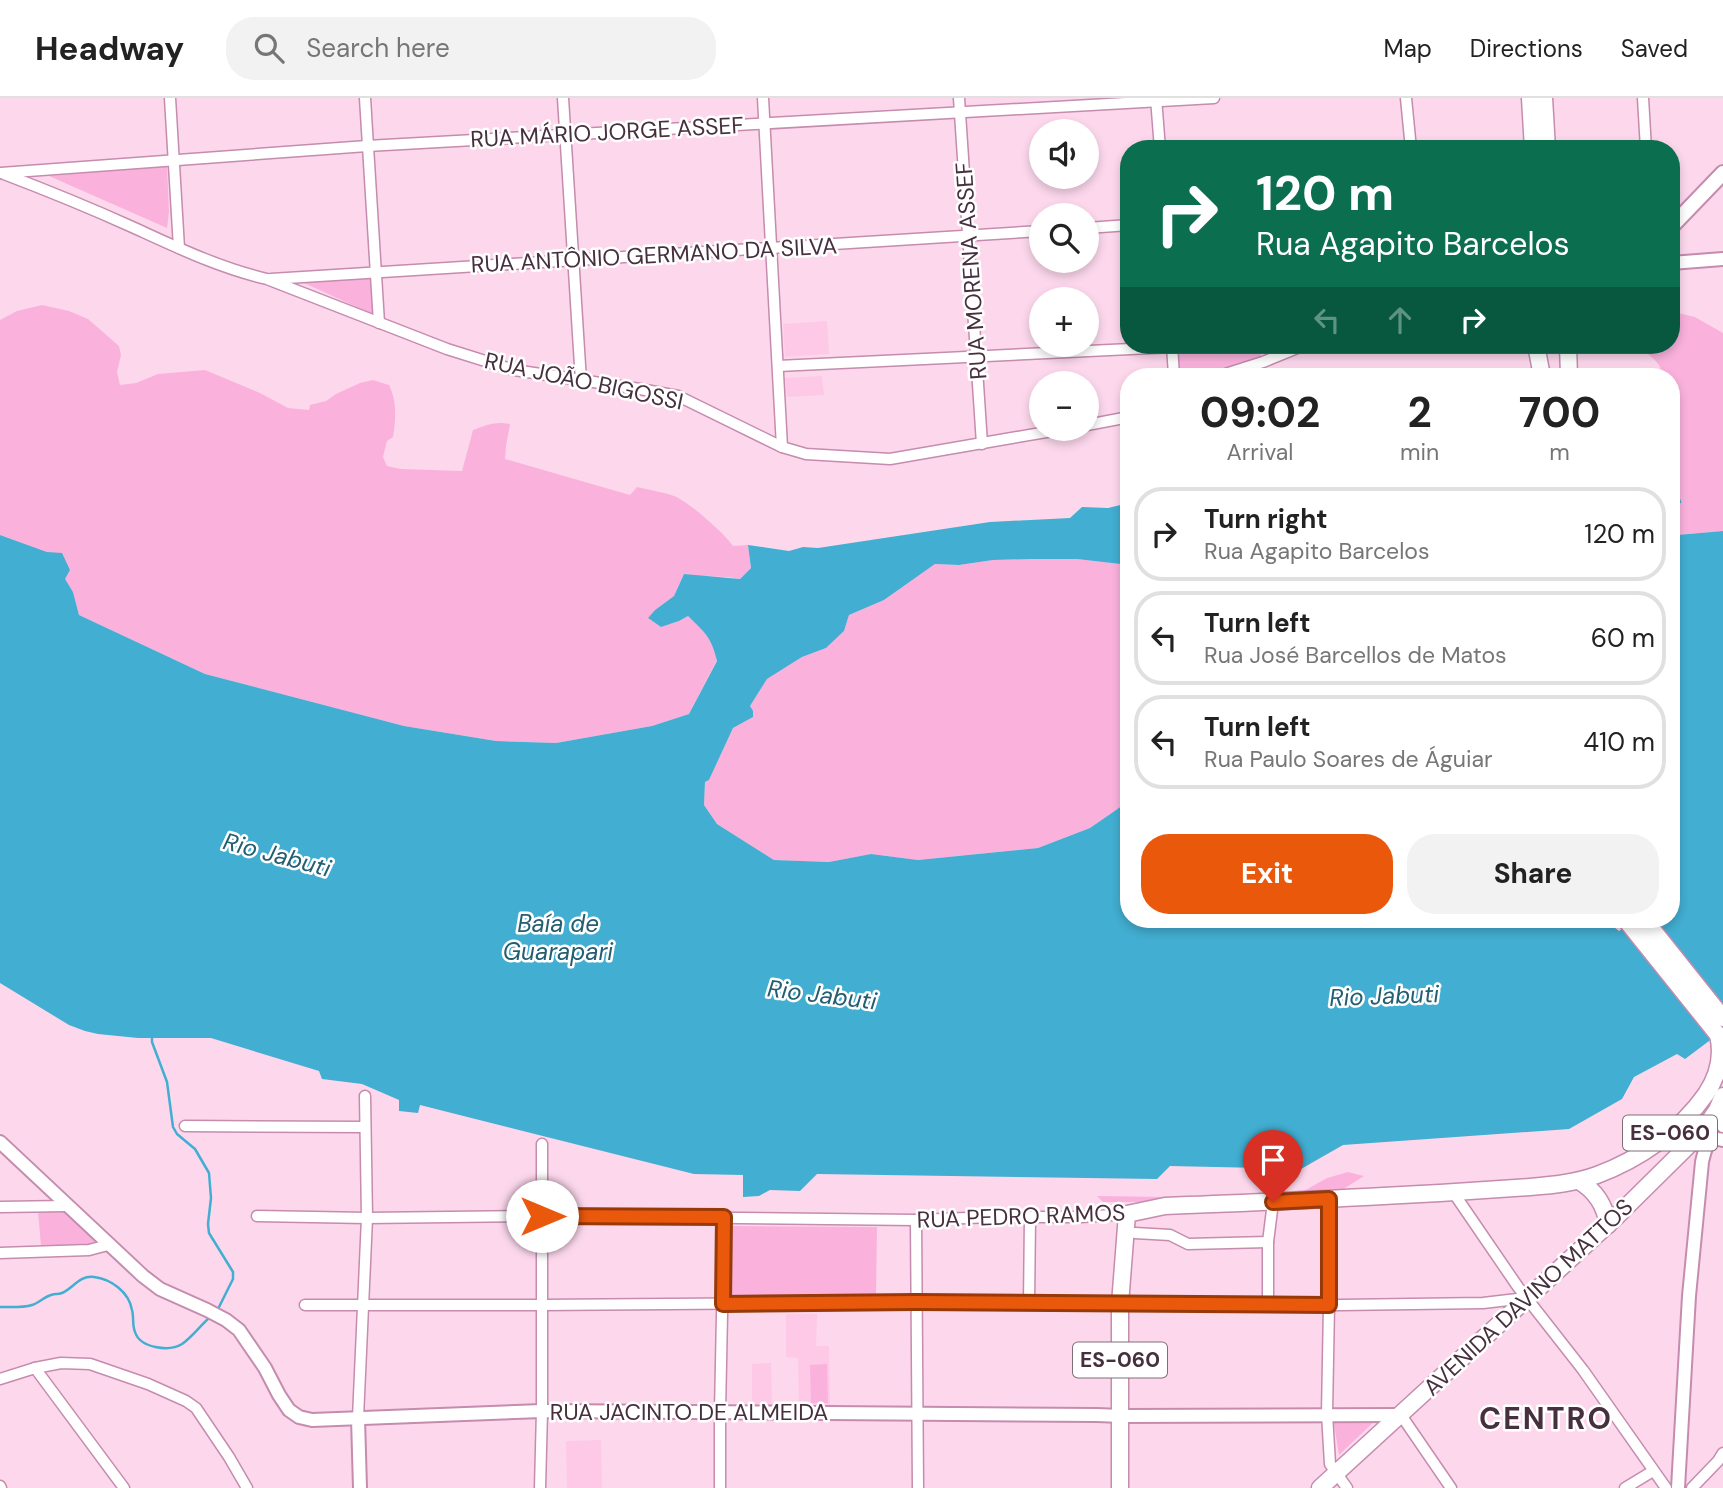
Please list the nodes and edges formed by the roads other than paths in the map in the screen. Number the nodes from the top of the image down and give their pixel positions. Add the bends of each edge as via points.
1 (170, 98) edge
2 (365, 98) edge
3 (563, 98) edge
4 (763, 98) edge
5 (960, 98) edge
6 (1214, 98) edge
7 (1405, 98) edge
8 (1530, 98) edge
9 (1544, 98) edge
10 (1643, 98) edge
11 (1156, 100) edge
12 (960, 113) junction
13 (764, 124) junction
14 (565, 135) junction
15 (1159, 140) edge
16 (1410, 140) edge
17 (1532, 140) edge
18 (1546, 140) edge
19 (1645, 140) edge
20 (367, 146) junction
21 (174, 160) junction
22 (1, 173) edge
23 (1723, 173) edge
24 (1680, 218) edge
25 (1120, 226) edge
26 (1099, 227) edge
27 (1029, 232) edge
28 (968, 235) junction
29 (179, 248) junction
30 (771, 248) junction
31 (1723, 259) edge
32 (573, 260) junction
33 (1680, 262) edge
34 (376, 271) junction
35 (267, 279) junction
36 (379, 323) junction
37 (1120, 349) edge
38 (1281, 354) edge
39 (976, 356) junction
40 (778, 366) junction
41 (1244, 368) edge
42 (581, 381) junction
43 (1120, 419) edge
44 (1099, 423) edge
45 (1029, 435) edge
46 (982, 444) junction
47 (782, 447) junction
48 (1632, 928) edge
49 (1651, 928) edge
50 (1723, 1018) edge
51 (365, 1096) dead end
52 (1720, 1103) edge
53 (185, 1126) dead end
54 (1723, 1126) edge
55 (365, 1127) junction
56 (1723, 1140) edge
57 (0, 1142) edge
58 (542, 1144) dead end
59 (1686, 1148) junction
60 (1702, 1162) junction
61 (1579, 1181) junction
62 (1454, 1192) junction
63 (1329, 1199) junction
64 (1273, 1202) junction
65 (67, 1206) junction
66 (0, 1207) edge
67 (1127, 1214) junction
68 (257, 1216) dead end
69 (542, 1216) junction
70 (724, 1217) junction
71 (367, 1218) junction
72 (1030, 1218) junction
73 (916, 1220) junction
74 (1608, 1224) junction
75 (1135, 1233) dead end
76 (1268, 1242) junction
77 (108, 1245) junction
78 (0, 1253) edge
79 (1526, 1298) junction
80 (916, 1302) junction
81 (723, 1304) junction
82 (1029, 1304) junction
83 (1120, 1304) junction
84 (306, 1305) dead end
85 (363, 1305) junction
86 (541, 1305) junction
87 (1329, 1305) junction
88 (1268, 1306) junction
89 (35, 1368) junction
90 (0, 1379) edge
91 (542, 1411) junction
92 (720, 1412) junction
93 (919, 1414) junction
94 (1327, 1414) junction
95 (1401, 1415) junction
96 (1121, 1416) junction
97 (358, 1418) junction
98 (1723, 1453) edge
99 (1654, 1471) junction
100 (1336, 1473) junction
101 (124, 1488) edge
102 (247, 1488) edge
103 (360, 1488) edge
104 (540, 1488) edge
105 (720, 1488) edge
106 (918, 1488) edge
107 (1120, 1488) edge
108 (1321, 1488) edge
109 (1347, 1488) edge
110 (1451, 1488) edge
111 (1625, 1488) edge
112 (1667, 1488) edge
113 (1678, 1488) edge
114 (1692, 1488) edge

1 - 21 street
2 - 20 street
3 - 14 street
4 - 13 street
5 - 12 street, RUA MORENA ASSEF
6 - 11 street, RUA MÁRIO JORGE ASSEF
7 - 16 street
8 - 17 main road
9 - 18 main road
10 - 19 street
11 - 12 street, RUA MÁRIO JORGE ASSEF
11 - 15 street
12 - 13 street, RUA MÁRIO JORGE ASSEF
12 - 28 street, RUA MORENA ASSEF
13 - 14 street, RUA MÁRIO JORGE ASSEF
13 - 30 street
14 - 20 street, RUA MÁRIO JORGE ASSEF
14 - 32 street
20 - 21 street, RUA MÁRIO JORGE ASSEF
20 - 34 street
21 - 22 street, RUA MÁRIO JORGE ASSEF
21 - 29 street
22 - 29 street, RUA JOÃO BIGOSSI
23 - 24 main road
25 - 26 street
27 - 28 street, RUA ANTÔNIO GERMANO DA SILVA
28 - 30 street, RUA ANTÔNIO GERMANO DA SILVA
28 - 39 street, RUA MORENA ASSEF
29 - 35 street, RUA JOÃO BIGOSSI
30 - 32 street, RUA ANTÔNIO GERMANO DA SILVA
30 - 40 street
31 - 33 street
32 - 34 street, RUA ANTÔNIO GERMANO DA SILVA
32 - 42 street
34 - 35 street, RUA ANTÔNIO GERMANO DA SILVA
34 - 36 street
35 - 36 street, RUA JOÃO BIGOSSI
36 - 42 street, RUA JOÃO BIGOSSI via 514,370
37 - 39 street
38 - 41 street
39 - 40 street
39 - 46 street, RUA MORENA ASSEF
40 - 47 street
42 - 47 street, RUA JOÃO BIGOSSI via 678,396
43 - 44 street
45 - 46 street, RUA JOÃO BIGOSSI
46 - 47 street, RUA JOÃO BIGOSSI via 890,460 806,454
48 - 61 main road, RUA PEDRO RAMOS / ES-060 via 1718,1035 1721,1063 1716,1079 1676,1129 1616,1167
49 - 50 main road
51 - 55 street
52 - 54 street
52 - 59 main road, AVENIDA DAVINO MATTOS / ES-060
53 - 55 street
55 - 71 street
56 - 60 street via 1709,1142
57 - 65 street, RUA JACINTO DE ALMEIDA
58 - 69 street
59 - 60 street
59 - 74 main road, AVENIDA DAVINO MATTOS / ES-060
60 - 113 street
61 - 62 main road, RUA PEDRO RAMOS / ES-060
61 - 74 main road via 1600,1199
62 - 63 main road, RUA PEDRO RAMOS / ES-060
62 - 79 street
63 - 64 main road, RUA PEDRO RAMOS / ES-060
63 - 87 street
64 - 67 main road, RUA PEDRO RAMOS / ES-060 via 1165,1206
64 - 76 street
65 - 66 street
65 - 77 street, RUA JACINTO DE ALMEIDA
67 - 72 street, RUA PEDRO RAMOS
67 - 83 main road, ES-060
68 - 71 street, RUA PEDRO RAMOS
69 - 70 street, RUA PEDRO RAMOS
69 - 71 street, RUA PEDRO RAMOS
69 - 86 street
70 - 73 street, RUA PEDRO RAMOS
70 - 81 street
71 - 85 street
72 - 73 street, RUA PEDRO RAMOS
72 - 82 street
73 - 80 street
74 - 79 main road, AVENIDA DAVINO MATTOS / ES-060
75 - 76 street via 1170,1235 1188,1244
76 - 88 street
77 - 78 street via 89,1250
77 - 97 street, RUA JACINTO DE ALMEIDA via 160,1289 239,1330 284,1403 299,1417
79 - 87 street
79 - 95 main road, AVENIDA DAVINO MATTOS / ES-060
79 - 99 street
80 - 81 street
80 - 82 street
80 - 93 street
81 - 86 street
81 - 92 street
82 - 83 street
83 - 88 street
83 - 96 main road, ES-060
84 - 85 street
85 - 86 street
85 - 97 street
86 - 91 street
87 - 88 street
87 - 94 street
89 - 90 street
89 - 101 street
89 - 102 street via 90,1364 186,1401 196,1408
91 - 92 street, RUA JACINTO DE ALMEIDA
91 - 97 street, RUA JACINTO DE ALMEIDA
91 - 104 street
92 - 93 street, RUA JACINTO DE ALMEIDA
92 - 105 street
93 - 96 street, RUA JACINTO DE ALMEIDA
93 - 106 street
94 - 95 street, RUA JACINTO DE ALMEIDA
94 - 96 street, RUA JACINTO DE ALMEIDA
94 - 100 street via 1330,1464
95 - 100 main road, AVENIDA DAVINO MATTOS / ES-060
95 - 110 street
96 - 107 main road, ES-060
97 - 103 street
98 - 114 street
99 - 111 street
99 - 112 street
100 - 108 main road, AVENIDA DAVINO MATTOS / ES-060
100 - 109 street

